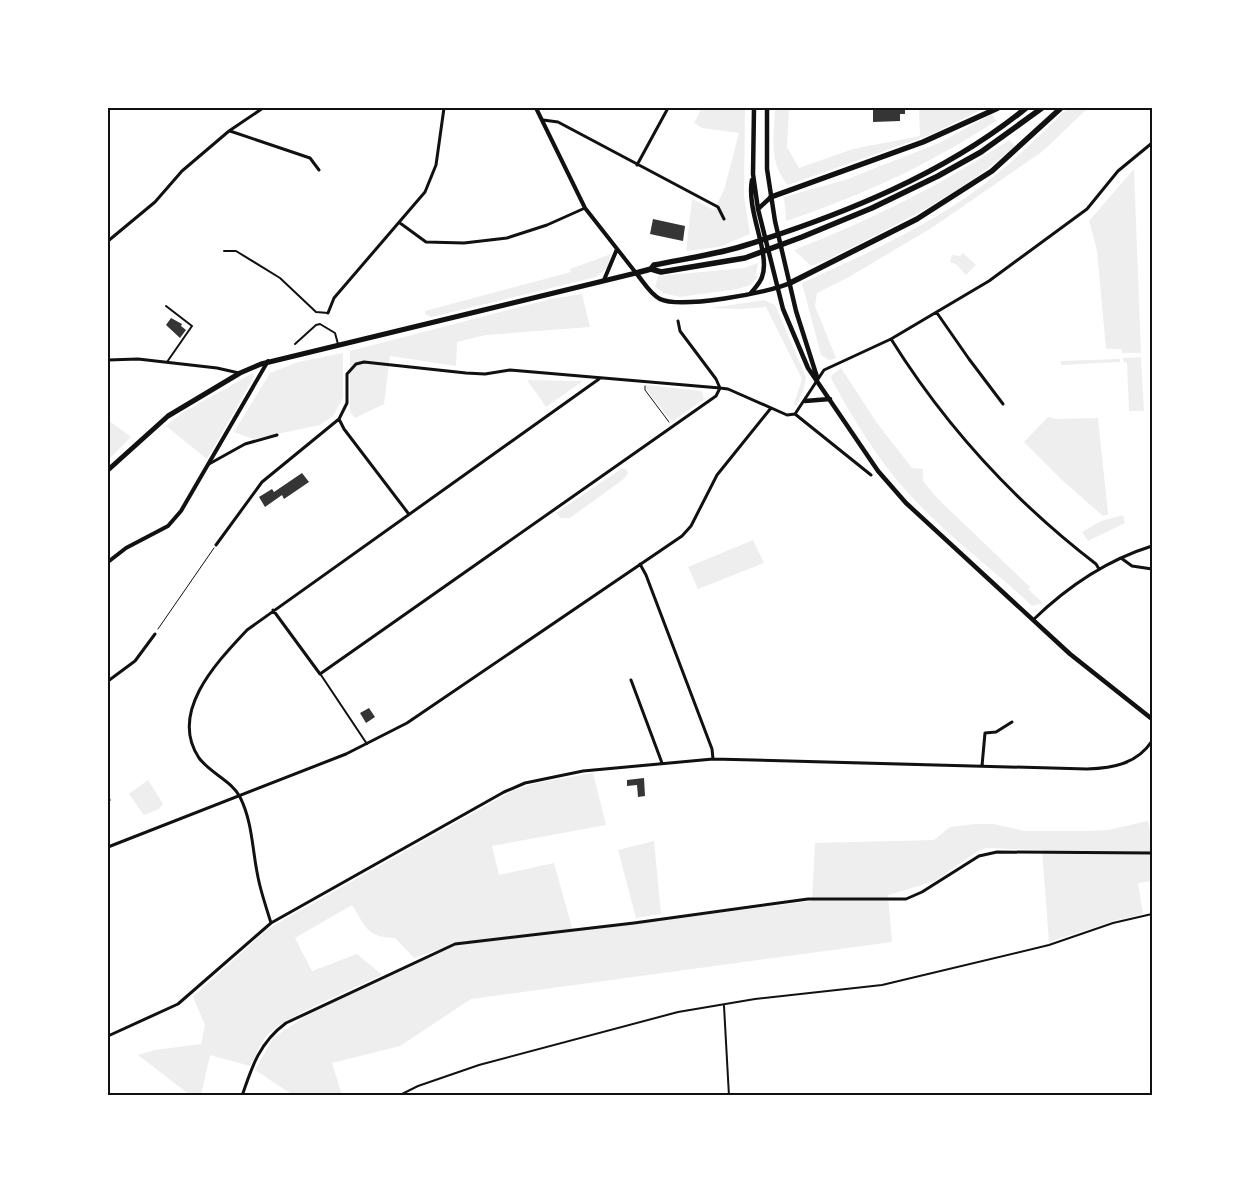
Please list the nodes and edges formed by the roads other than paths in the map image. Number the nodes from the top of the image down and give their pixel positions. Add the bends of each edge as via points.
1 (263, 108) edge
2 (444, 108) edge
3 (536, 108) edge
4 (668, 108) edge
5 (754, 108) edge
6 (768, 108) edge
7 (998, 108) edge
8 (1026, 108) edge
9 (1042, 108) edge
10 (1062, 108) edge
11 (542, 120) junction
12 (229, 131) junction
13 (1152, 143) edge
14 (637, 165) junction
15 (319, 170) dead end
16 (753, 174) junction
17 (771, 197) junction
18 (585, 208) junction
19 (758, 209) junction
20 (724, 219) dead end
21 (400, 222) junction
22 (108, 241) edge
23 (617, 249) junction
24 (224, 251) dead end
25 (651, 269) junction
26 (636, 273) junction
27 (604, 280) junction
28 (790, 283) junction
29 (777, 289) junction
30 (751, 293) junction
31 (166, 306) dead end
32 (328, 312) joint
33 (937, 313) junction
34 (678, 321) dead end
35 (890, 339) junction
36 (295, 344) dead end
37 (338, 344) junction
38 (108, 360) edge
39 (268, 361) junction
40 (167, 362) junction
41 (240, 373) junction
42 (599, 378) junction
43 (817, 378) junction
44 (720, 388) junction
45 (830, 399) junction
46 (805, 401) junction
47 (1003, 404) dead end
48 (770, 408) junction
49 (795, 414) junction
50 (339, 419) junction
51 (277, 435) dead end
52 (208, 464) junction
53 (108, 470) edge
54 (870, 474) dead end
55 (408, 514) junction
56 (216, 545) road end
57 (1152, 546) edge
58 (1121, 558) junction
59 (108, 562) edge
60 (640, 564) junction
61 (1099, 569) junction
62 (1152, 569) edge
63 (273, 610) junction
64 (1033, 620) junction
65 (155, 634) road end
66 (320, 674) junction
67 (632, 680) dead end
68 (108, 681) edge
69 (1152, 719) edge
70 (1012, 722) dead end
71 (1152, 741) edge
72 (366, 744) junction
73 (714, 759) junction
74 (662, 763) junction
75 (982, 766) junction
76 (239, 795) junction
77 (108, 847) edge
78 (1152, 853) edge
79 (1152, 914) edge
80 (271, 923) junction
81 (724, 1006) junction
82 (108, 1036) edge
83 (242, 1096) edge
84 (398, 1096) edge
85 (729, 1096) edge

1 - 12 street
2 - 21 street via 431,178
3 - 11 street
4 - 14 street
5 - 16 main road
6 - 17 main road via 767,168
7 - 17 highway via 923,142
8 - 25 highway via 976,145 869,199 742,246 654,265
9 - 25 highway via 981,152 938,176 802,238 744,258 662,272
10 - 28 highway via 992,170 926,214
11 - 14 street via 558,122
11 - 18 street
12 - 15 street via 310,158
12 - 22 street via 182,171 155,202
13 - 33 street via 1118,171 1087,209 989,280
14 - 20 street via 718,207
16 - 19 main road
16 - 30 main road via 750,204 764,265 763,276
17 - 19 main road
17 - 28 main road
18 - 21 street via 507,238 464,243 426,242
18 - 23 street
19 - 29 main road
21 - 32 street via 334,298
23 - 26 street
23 - 27 street
24 - 32 lane via 236,251 280,278 316,312
25 - 26 highway
26 - 27 main road
26 - 30 main road via 656,296 673,302
27 - 37 main road
28 - 29 main road
28 - 43 main road
29 - 30 main road
29 - 43 main road via 791,331 808,368
31 - 40 lane via 192,326
33 - 35 street
33 - 47 street
34 - 44 street via 680,331
35 - 43 street via 829,367
35 - 61 street via 944,416 985,465 1032,512
36 - 37 lane via 320,324 335,333
37 - 39 main road
38 - 40 street
39 - 41 main road
39 - 52 street
40 - 41 street
41 - 53 main road via 168,416
42 - 44 street
42 - 50 street via 510,370 466,373 364,362 350,368 347,374 347,403
42 - 55 street
43 - 45 main road
43 - 46 street
44 - 48 street
44 - 66 street via 716,396
45 - 46 main road
45 - 64 main road via 878,471 906,503
46 - 49 street
48 - 49 street
48 - 60 street via 717,475 691,526 682,536
49 - 54 street
50 - 55 street
50 - 56 street via 262,482
51 - 52 street via 245,444
52 - 59 street via 182,511 168,526 126,548
55 - 63 street
57 - 58 street
58 - 61 street
58 - 62 street via 1132,566
60 - 72 street via 407,723
60 - 73 street via 677,654
61 - 64 street
63 - 66 street
63 - 76 street via 230,648 196,697 190,713 193,744 198,757
64 - 69 main road
65 - 68 street via 133,663
66 - 72 lane
67 - 74 street
70 - 75 street via 996,732 985,733
71 - 75 street via 1132,761 1110,768
72 - 76 street
73 - 74 street
73 - 75 street
74 - 80 street via 583,770 516,787
76 - 77 street
76 - 80 street via 249,821 260,887
78 - 83 street via 996,852 979,856 906,899 808,898 455,944 281,1026 259,1051
79 - 81 lane via 1113,923 1049,945 882,985 755,999
80 - 82 street via 178,1004
81 - 84 lane via 678,1012 529,1051 444,1077
81 - 85 lane

